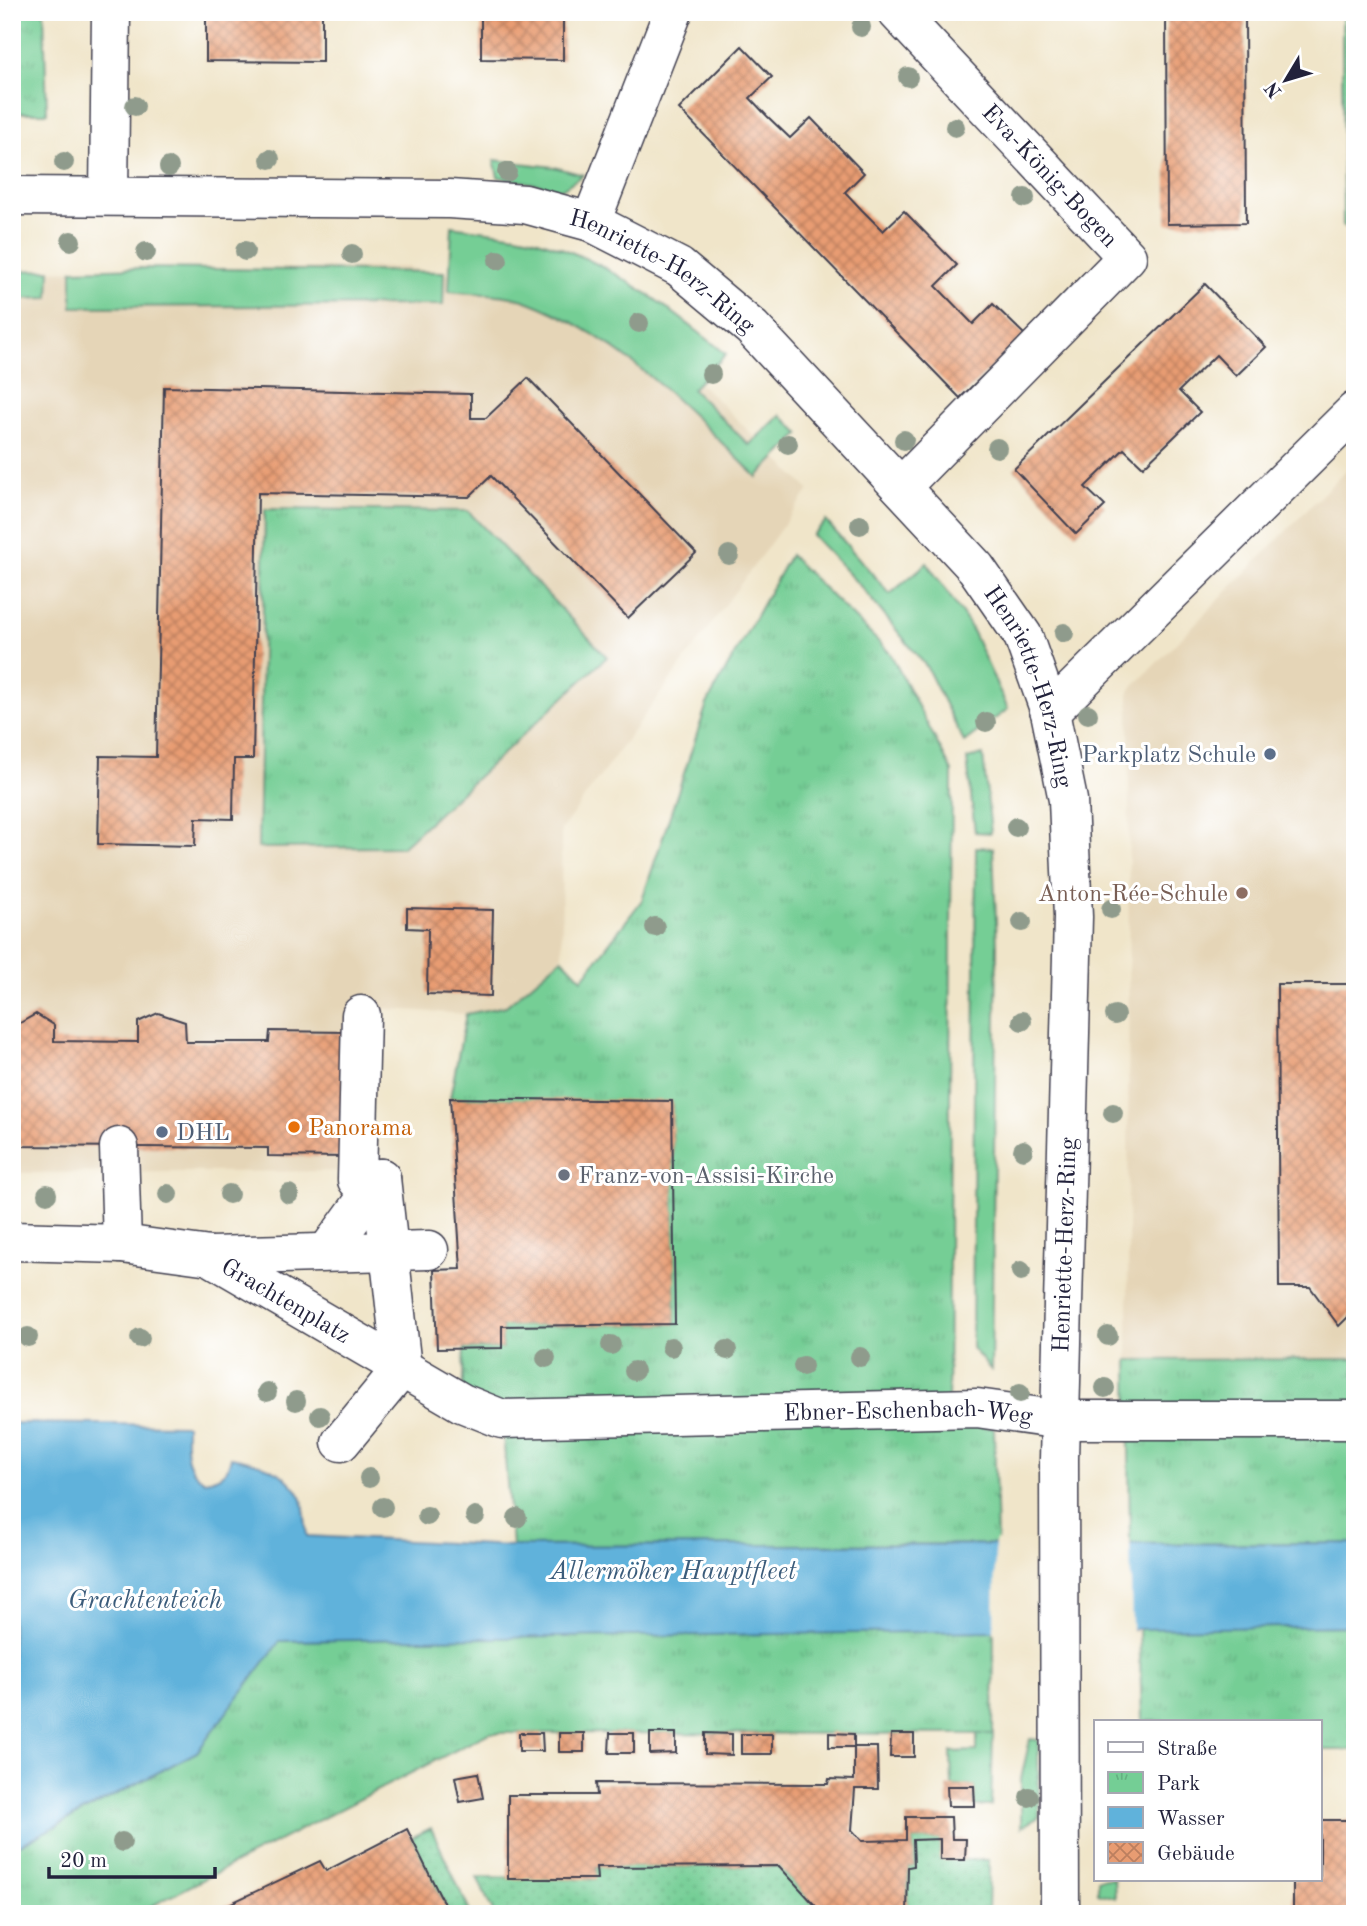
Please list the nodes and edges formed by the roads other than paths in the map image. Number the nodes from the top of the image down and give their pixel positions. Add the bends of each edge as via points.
1 (111, 12) edge
2 (673, 12) edge
3 (897, 12) edge
4 (12, 196) edge
5 (109, 196) junction
6 (591, 222) junction
7 (1355, 411) edge
8 (901, 487) junction
9 (1050, 712) junction
10 (361, 1015) dead end
11 (119, 1147) dead end
12 (369, 1194) junction
13 (12, 1241) edge
14 (122, 1244) junction
15 (429, 1250) dead end
16 (327, 1252) junction
17 (390, 1252) junction
18 (210, 1256) junction
19 (402, 1368) junction
20 (462, 1403) joint
21 (1061, 1420) junction
22 (1355, 1420) edge
23 (341, 1442) dead end
24 (1060, 1914) edge

1 - 5 street
2 - 6 street
3 - 8 street, Eva-König-Bogen via 1127,257
4 - 5 street, Henriette-Herz-Ring
5 - 6 street, Henriette-Herz-Ring via 449,199 525,204
6 - 8 street, Henriette-Herz-Ring via 679,267 742,319
7 - 9 street
8 - 9 street, Henriette-Herz-Ring via 976,568 1023,636
9 - 21 street, Henriette-Herz-Ring via 1068,800 1073,917
10 - 12 street via 357,1180
11 - 14 street
12 - 16 street
12 - 17 street via 381,1178
13 - 14 street, Grachtenplatz
14 - 18 street, Grachtenplatz
15 - 17 street
16 - 17 street
16 - 18 street
17 - 19 street
18 - 19 street, Grachtenplatz
19 - 20 street, Grachtenplatz
19 - 23 street
20 - 21 street, Ebner-Eschenbach-Weg via 502,1419 977,1408
21 - 22 street, Ebner-Eschenbach-Weg
21 - 24 street, Henriette-Herz-Ring

